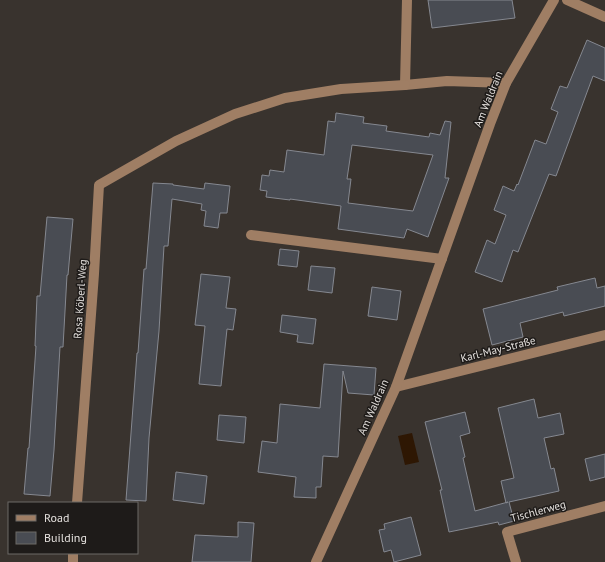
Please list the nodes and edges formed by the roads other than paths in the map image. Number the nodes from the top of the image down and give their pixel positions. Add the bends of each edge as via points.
1 (407, 0) edge
2 (554, 0) edge
3 (567, 0) edge
4 (605, 17) edge
5 (506, 83) junction
6 (405, 85) junction
7 (251, 235) dead end
8 (442, 259) junction
9 (605, 335) edge
10 (396, 387) junction
11 (77, 502) edge
12 (605, 506) edge
13 (316, 562) edge
14 (516, 562) edge

1 - 6 street
2 - 5 street, Am Waldrain
3 - 4 street
5 - 6 street via 447,81
5 - 8 street, Am Waldrain
6 - 11 street, Rosa Köberl-Weg via 341,89 285,98 235,114 176,141 100,185
7 - 8 street
8 - 10 street, Am Waldrain
9 - 10 street, Karl-May-Straße
10 - 13 street, Am Waldrain
12 - 14 street, Tischlerweg via 508,532

